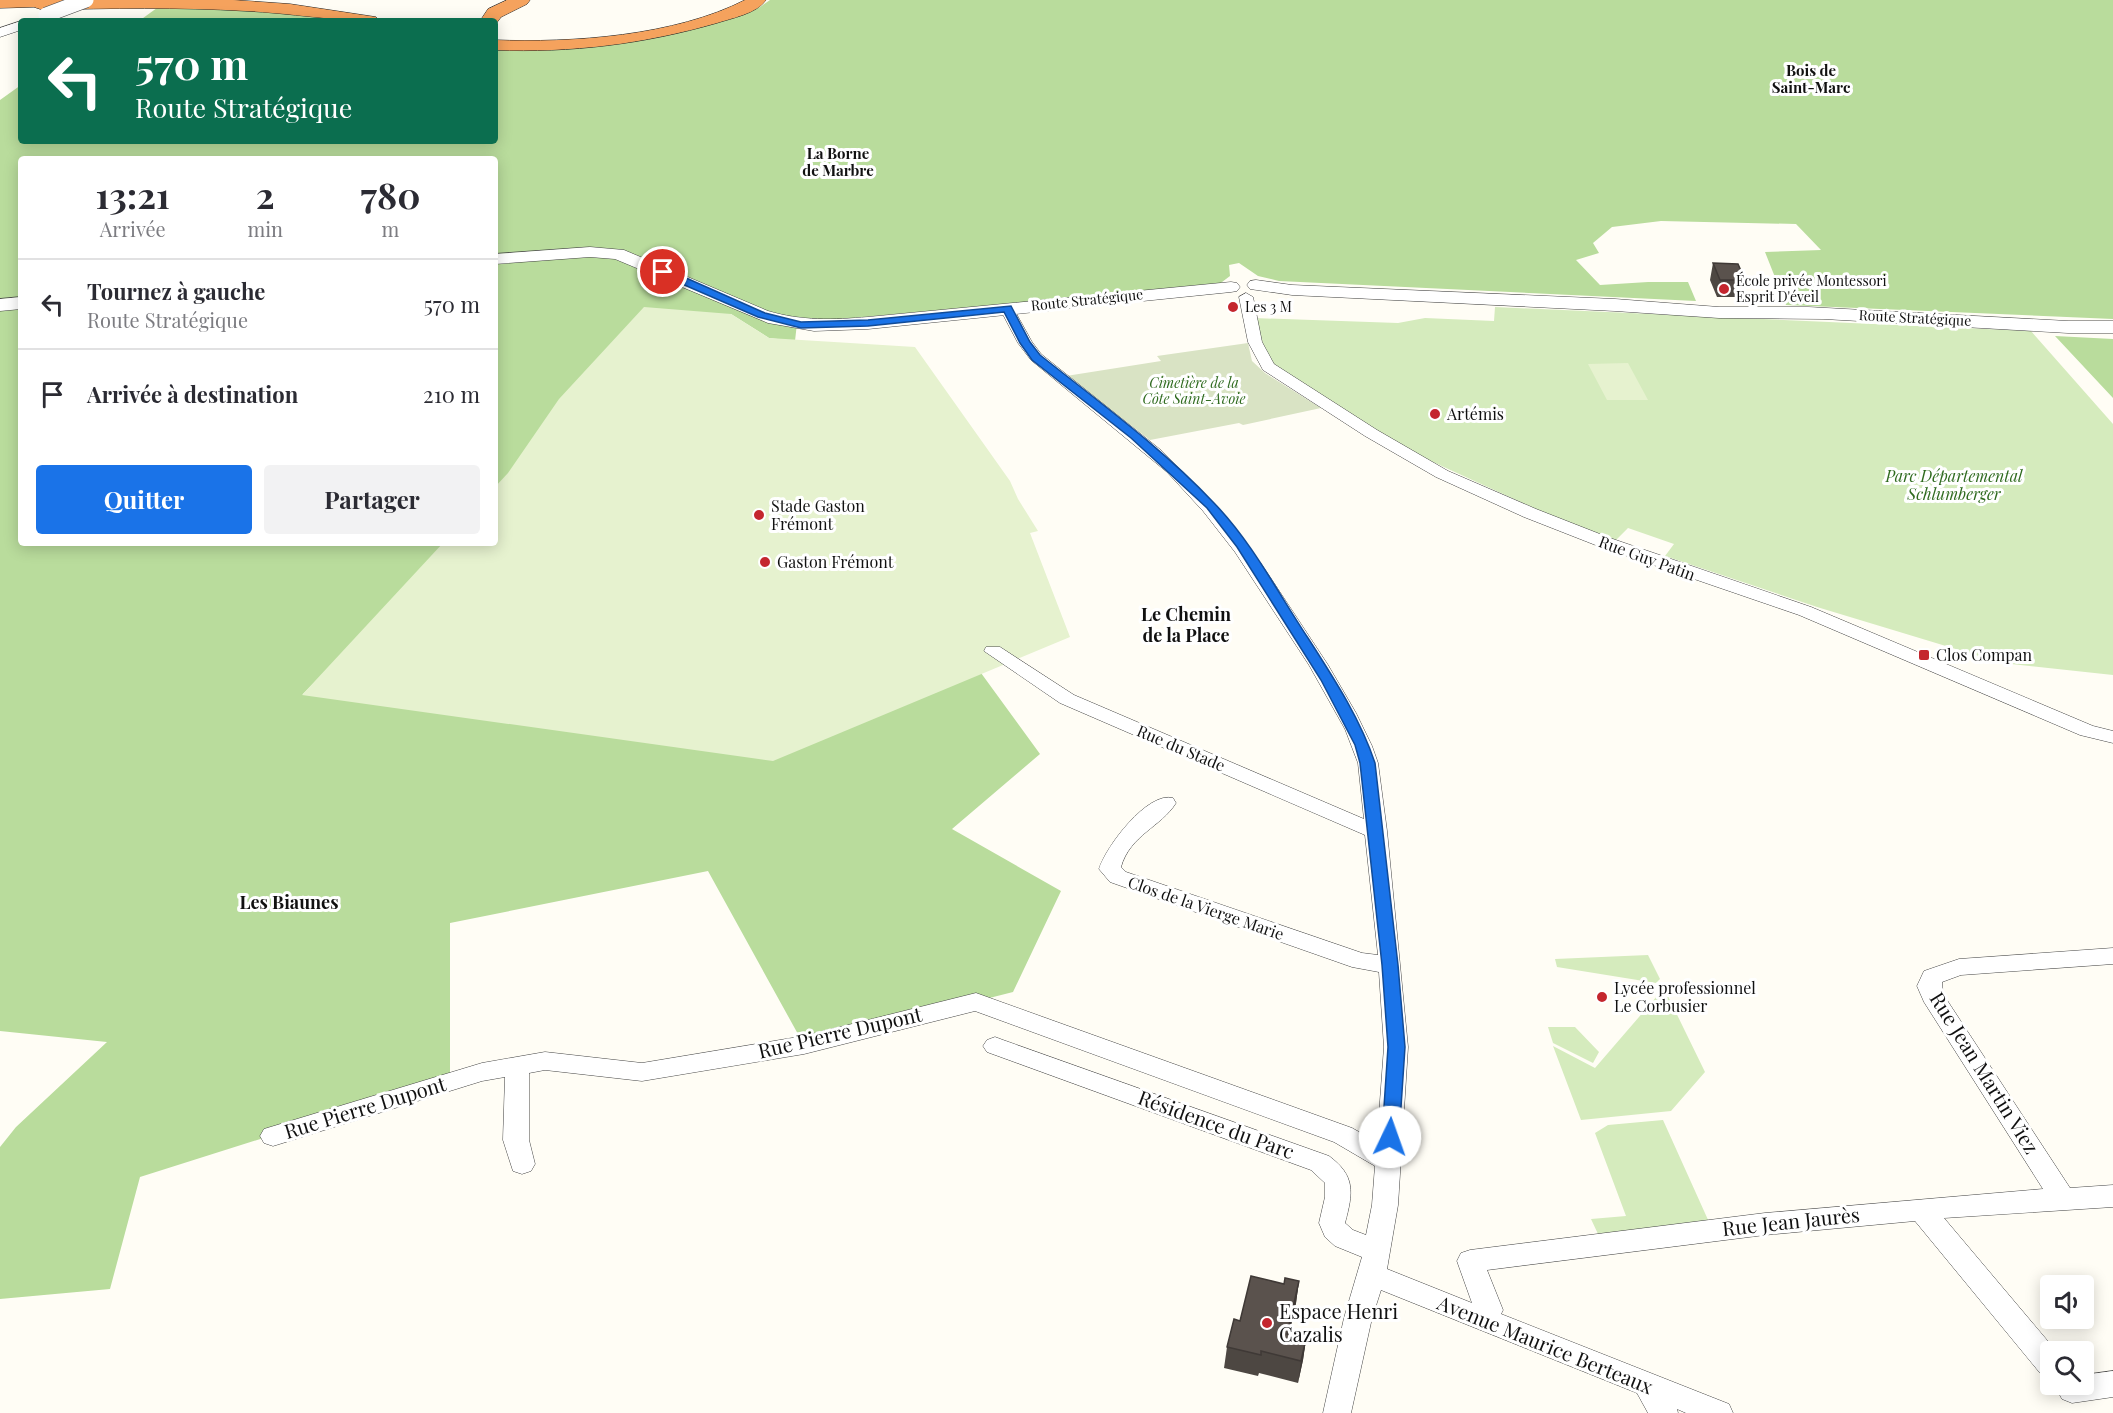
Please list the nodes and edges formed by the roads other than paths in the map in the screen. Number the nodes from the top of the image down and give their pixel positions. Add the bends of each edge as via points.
1 (86, 0) edge
2 (93, 0) edge
3 (521, 0) edge
4 (742, 0) edge
5 (757, 0) edge
6 (0, 3) edge
7 (41, 9) junction
8 (34, 18) edge
9 (355, 18) edge
10 (491, 18) edge
11 (18, 26) edge
12 (498, 29) edge
13 (0, 33) edge
14 (498, 45) edge
15 (498, 259) edge
16 (1245, 291) junction
17 (18, 303) edge
18 (0, 305) edge
19 (1007, 309) junction
20 (2007, 322) dead end
21 (993, 651) dead end
22 (2113, 737) edge
23 (1166, 803) dead end
24 (1376, 831) junction
25 (2113, 956) edge
26 (1390, 965) junction
27 (995, 1046) dead end
28 (517, 1066) junction
29 (273, 1136) dead end
30 (1387, 1161) junction
31 (522, 1164) dead end
32 (2113, 1196) edge
33 (2064, 1200) junction
34 (1921, 1209) junction
35 (1374, 1262) junction
36 (1485, 1321) junction
37 (2040, 1352) edge
38 (2113, 1384) edge
39 (1648, 1387) junction
40 (2094, 1387) edge
41 (1337, 1411) edge
42 (1664, 1413) edge
43 (1719, 1413) edge

1 - 7 street, bridge
2 - 7 highway
3 - 10 highway
4 - 12 highway via 686,22 622,36 542,41 515,37
5 - 14 highway via 706,20 644,36 580,44
6 - 7 highway
7 - 8 street
7 - 9 highway via 44,5 128,3 270,5
11 - 13 street
15 - 19 street, Route Stratégique via 579,252 618,254 761,315 801,325 868,323
16 - 19 street, Route Stratégique via 1191,292
16 - 20 street, Route Stratégique
16 - 22 street, Rue Guy Patin via 1255,342 1268,367 1442,474 1604,542 1805,611 2087,731
17 - 18 street
19 - 24 street via 1036,357 1173,469 1211,506 1242,546 1327,680 1362,745 1368,763
21 - 24 street, Rue du Stade via 1068,699
23 - 26 street, Clos de la Vierge Marie via 1148,816 1111,858 1110,869 1118,877 1360,961
24 - 26 street
25 - 33 street, Rue Jean Martin Viez via 1959,967 1932,977 1929,986
26 - 30 street via 1396,1047
27 - 35 street, Résidence du Parc via 1320,1163 1335,1175 1340,1189 1333,1228
28 - 29 street, Rue Pierre Dupont via 482,1072
28 - 30 street, Rue Pierre Dupont via 545,1061 642,1072 804,1045 976,1002 1343,1135
28 - 31 street via 516,1140
30 - 35 street via 1385,1205
32 - 33 street, Rue Jean Jaurès
33 - 34 street, Rue Jean Jaurès
34 - 36 street, Rue Jean Jaurès via 1704,1230 1470,1261 1489,1310
34 - 37 street
35 - 36 street, Avenue Maurice Berteaux
35 - 41 street
36 - 39 street, Avenue Maurice Berteaux
38 - 40 street
39 - 42 street
39 - 43 street, Avenue Maurice Berteaux

